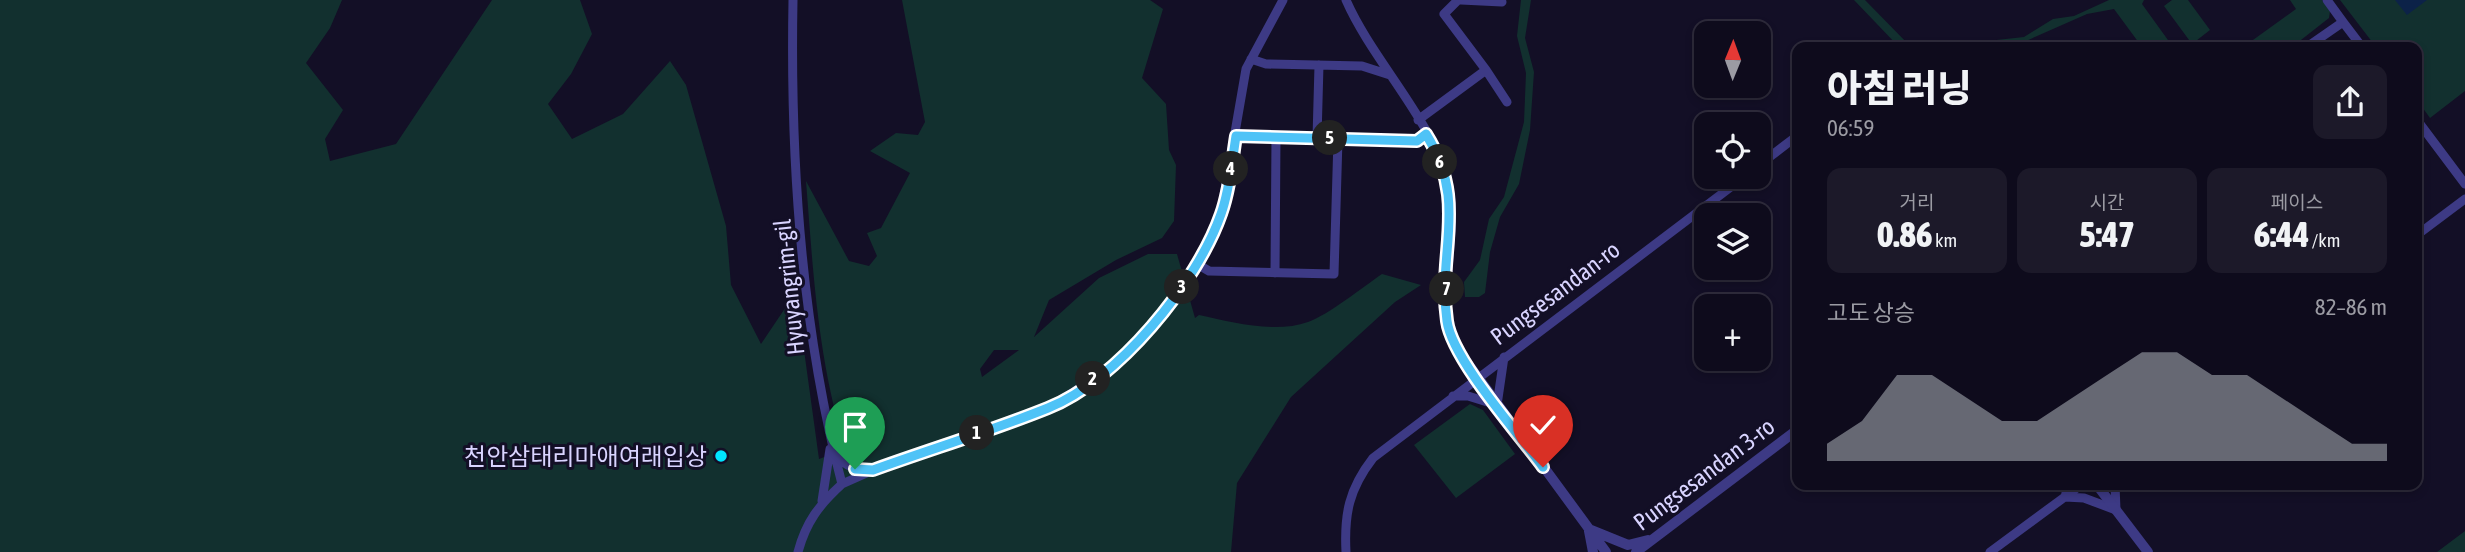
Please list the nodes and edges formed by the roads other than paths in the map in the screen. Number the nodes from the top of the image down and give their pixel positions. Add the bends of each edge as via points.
1 (793, 0) edge
2 (1283, 0) edge
3 (1346, 0) edge
4 (1460, 0) edge
5 (2327, 0) edge
6 (1502, 2) dead end
7 (2343, 22) junction
8 (2314, 42) edge
9 (2358, 42) edge
10 (1370, 44) junction
11 (1251, 59) junction
12 (1319, 65) junction
13 (1362, 66) junction
14 (1486, 70) junction
15 (1390, 75) junction
16 (1507, 102) dead end
17 (1418, 120) junction
18 (2422, 127) edge
19 (1426, 134) junction
20 (1236, 136) junction
21 (1276, 137) junction
22 (1317, 138) junction
23 (1338, 138) junction
24 (1792, 140) edge
25 (1771, 156) edge
26 (2465, 184) edge
27 (1728, 189) edge
28 (2465, 199) edge
29 (2422, 230) edge
30 (1197, 264) junction
31 (1275, 273) junction
32 (1447, 285) joint
33 (1504, 357) junction
34 (1477, 377) junction
35 (1452, 397) junction
36 (1497, 405) junction
37 (830, 433) junction
38 (1792, 434) edge
39 (833, 448) junction
40 (873, 470) junction
41 (842, 484) junction
42 (2067, 490) edge
43 (2074, 490) edge
44 (2101, 490) edge
45 (2115, 490) edge
46 (2065, 497) junction
47 (821, 503) junction
48 (2116, 510) junction
49 (1588, 528) junction
50 (1655, 538) junction
51 (799, 552) edge
52 (1346, 552) edge
53 (1593, 552) edge
54 (1606, 552) edge
55 (1636, 552) edge
56 (1646, 552) edge
57 (1990, 552) edge
58 (2148, 552) edge

1 - 37 street, Hyuyangrim-gil via 803,260
2 - 11 street
3 - 10 street
4 - 6 street
4 - 14 street via 1444,14
5 - 7 street
7 - 8 street
7 - 9 street
10 - 13 street
10 - 15 street
11 - 12 street via 1266,64
11 - 20 street
12 - 13 street
12 - 22 street
13 - 15 street
14 - 16 street
14 - 17 street
15 - 17 street
17 - 19 street
18 - 26 street
19 - 23 street via 1417,141
19 - 32 street via 1450,191
20 - 21 street
20 - 30 street via 1221,214
21 - 22 street
21 - 31 street
22 - 23 street
23 - 31 street via 1334,274
24 - 25 street
27 - 33 street, Pungsesandan-ro
28 - 29 street
30 - 31 street via 1209,271
30 - 40 street via 1149,332 1066,398
32 - 34 street via 1447,322 1455,346
33 - 34 street, Pungsesandan-ro
33 - 36 street
34 - 35 street, Pungsesandan-ro
34 - 36 street
35 - 36 street via 1468,396
35 - 52 street, Pungsesandan-ro via 1373,458 1357,479 1345,521
36 - 49 street
37 - 39 street, Hyuyangrim-gil
37 - 47 street via 830,466
38 - 50 street, Pungsesandan 3-ro
39 - 40 street via 842,463
39 - 41 street, Hyuyangrim-gil
40 - 41 street
41 - 47 street
42 - 46 street
43 - 46 street
44 - 48 street
45 - 48 street
46 - 48 street via 2084,498
46 - 57 street
47 - 51 street via 804,531
48 - 58 street
49 - 50 street via 1628,545
49 - 53 street
49 - 54 street
50 - 55 street, Pungsesandan 3-ro
50 - 56 street

